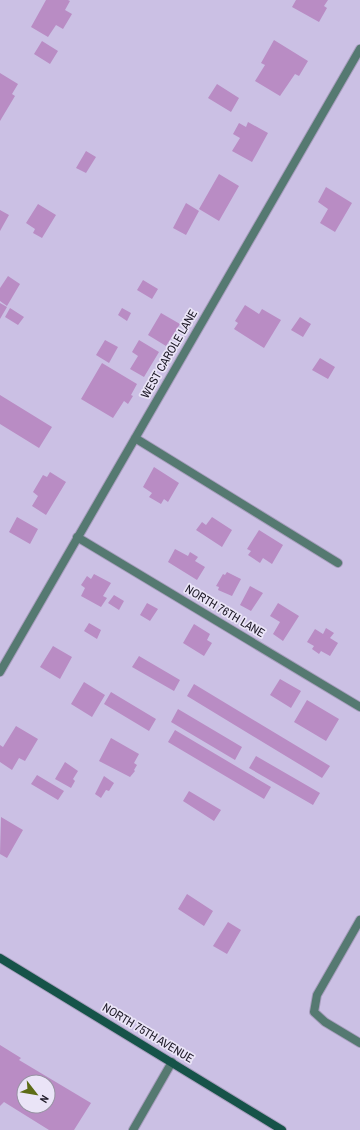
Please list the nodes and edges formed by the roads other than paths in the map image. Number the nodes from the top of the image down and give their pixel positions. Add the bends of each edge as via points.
1 (360, 49) edge
2 (135, 438) junction
3 (77, 537) junction
4 (338, 563) dead end
5 (0, 672) edge
6 (360, 707) edge
7 (360, 920) edge
8 (0, 958) edge
9 (360, 1043) edge
10 (172, 1062) junction
11 (133, 1130) edge
12 (282, 1130) edge

1 - 2 street, WEST CAROLE LANE
2 - 3 street, WEST CAROLE LANE
2 - 4 street
3 - 5 street, WEST CAROLE LANE
3 - 6 street, NORTH 76TH LANE
7 - 9 street via 317,995 314,1012 325,1022
8 - 10 main road, NORTH 75TH AVENUE
10 - 11 street
10 - 12 main road, NORTH 75TH AVENUE

